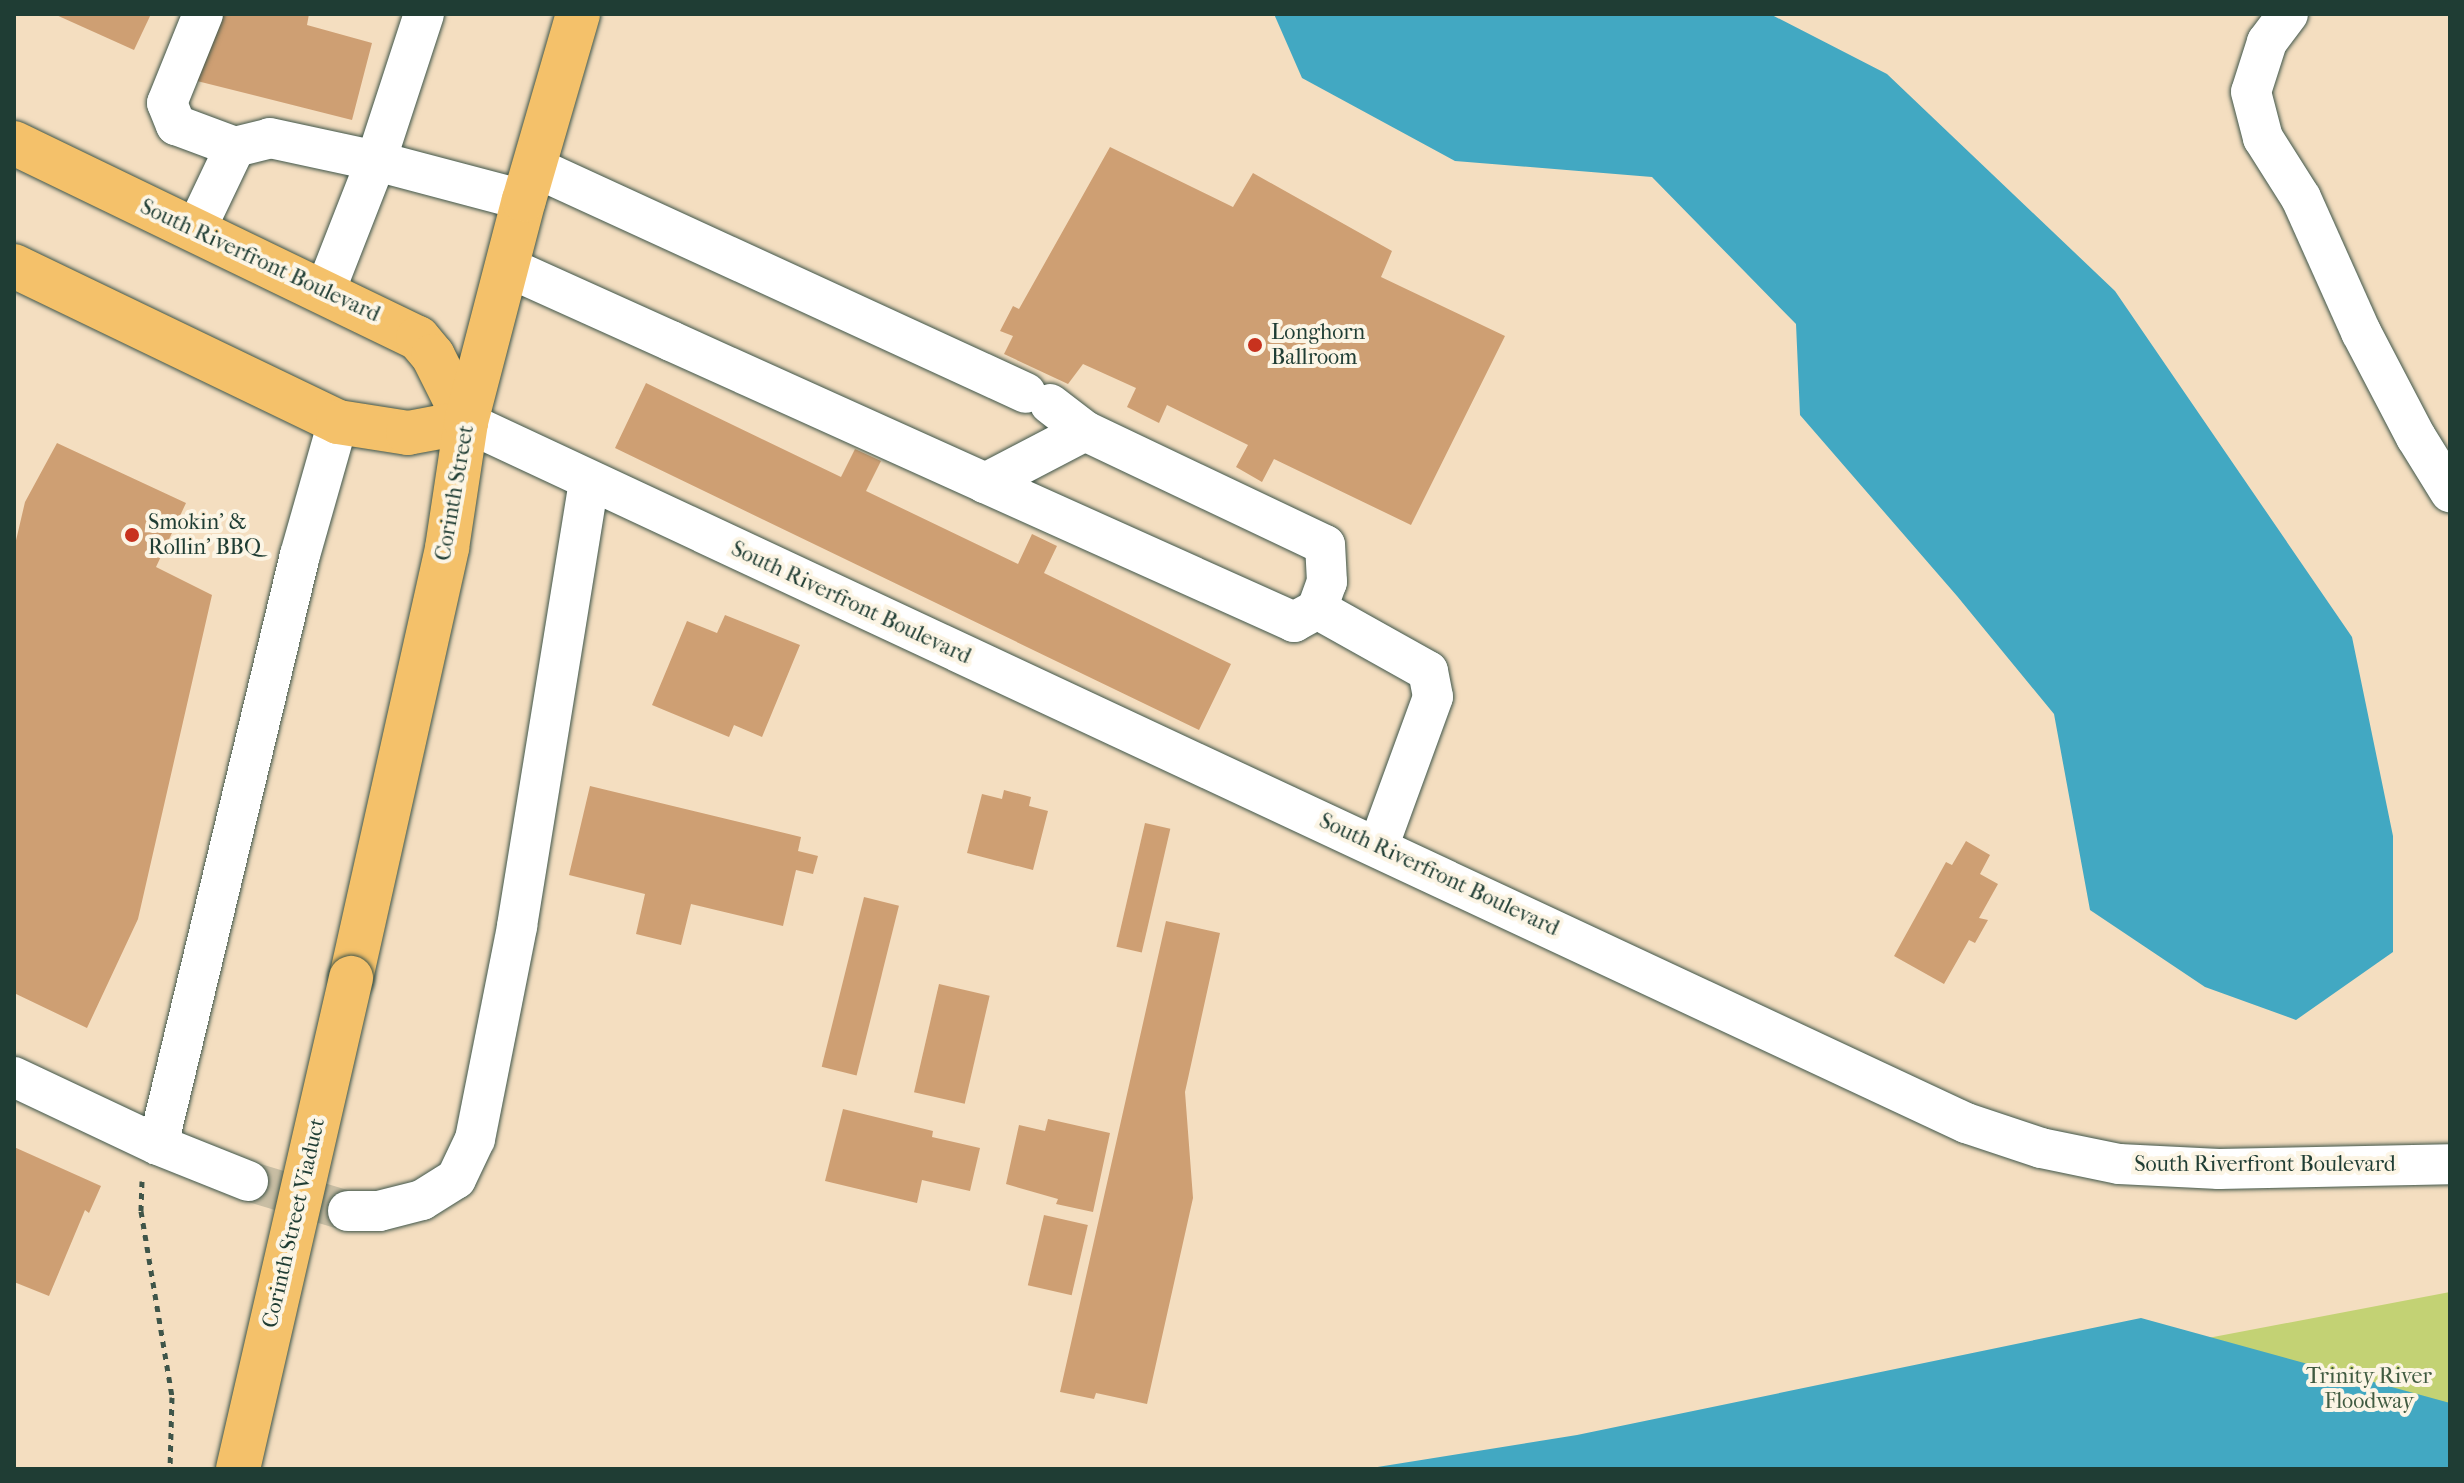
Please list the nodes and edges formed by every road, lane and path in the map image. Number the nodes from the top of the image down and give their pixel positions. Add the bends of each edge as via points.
1 (203, 14) edge
2 (424, 14) edge
3 (578, 14) edge
4 (2288, 14) edge
5 (15, 145) edge
6 (235, 147) junction
7 (376, 161) junction
8 (529, 183) junction
9 (195, 231) junction
10 (14, 266) edge
11 (507, 267) junction
12 (325, 291) junction
13 (338, 422) junction
14 (466, 422) junction
15 (1085, 431) junction
16 (589, 483) junction
17 (985, 483) junction
18 (2450, 492) edge
19 (1317, 609) junction
20 (1378, 847) junction
21 (351, 978) joint
22 (14, 1077) edge
23 (158, 1145) junction
24 (2450, 1164) edge
25 (248, 1181) tunnel mouth
26 (348, 1211) tunnel mouth
27 (170, 1469) edge
28 (238, 1469) edge

1 - 6 street via 167,103 176,125
2 - 7 street
3 - 8 main road, Corinth Street
4 - 18 street via 2267,42 2251,92 2263,138 2301,198 2361,332
5 - 9 main road, South Riverfront Boulevard
6 - 7 street via 270,138
6 - 9 street
7 - 8 street
7 - 12 street
8 - 11 main road, Corinth Street
8 - 15 street via 1038,399
9 - 12 main road, South Riverfront Boulevard
10 - 13 main road
11 - 14 main road, Corinth Street
11 - 17 street
12 - 14 main road, South Riverfront Boulevard via 418,338 433,356
13 - 14 main road via 408,433
13 - 23 street via 300,555
14 - 16 street, South Riverfront Boulevard
14 - 21 main road, Corinth Street via 447,548
15 - 17 street
15 - 19 street via 1325,545 1327,582
16 - 20 street, South Riverfront Boulevard
16 - 26 street via 517,926 475,1139 456,1179 422,1200 379,1211
17 - 19 street via 1294,622
19 - 20 street via 1428,671 1433,697
20 - 24 street, South Riverfront Boulevard via 1966,1123 2041,1148 2119,1164 2219,1169
21 - 28 main road, Corinth Street Viaduct, bridge
22 - 23 street
23 - 25 street
23 - 27 path via 142,1175 141,1211 172,1397

